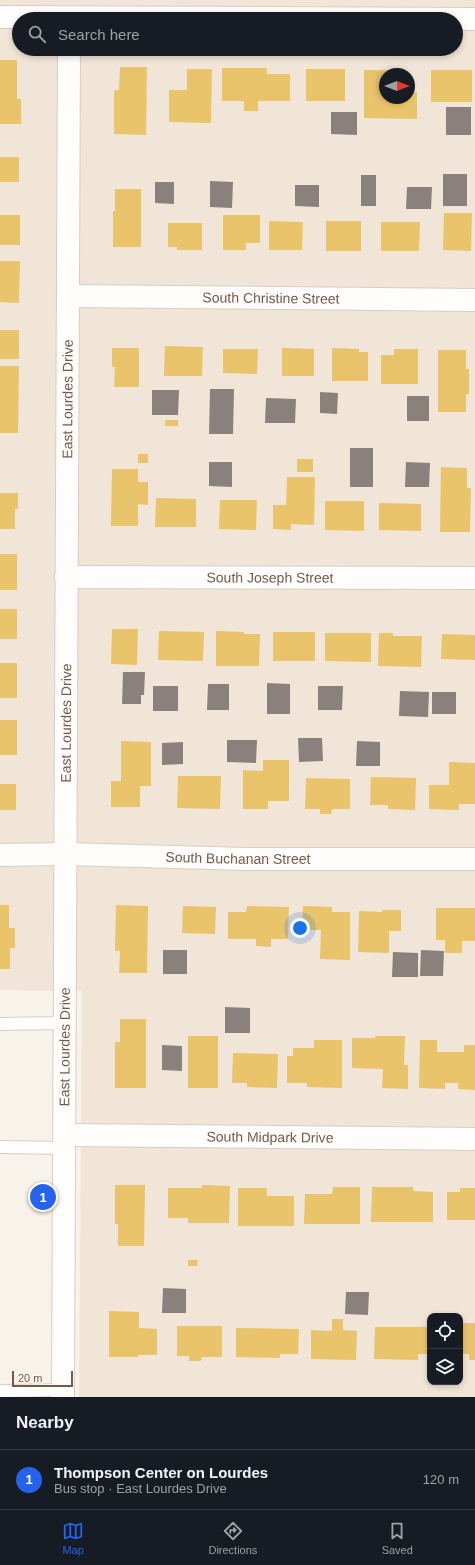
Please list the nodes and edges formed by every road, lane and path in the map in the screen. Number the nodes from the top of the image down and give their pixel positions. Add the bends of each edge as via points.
1 (12, 16) edge
2 (0, 17) edge
3 (463, 19) edge
4 (475, 19) edge
5 (69, 56) edge
6 (68, 296) junction
7 (475, 300) edge
8 (66, 577) junction
9 (475, 578) edge
10 (65, 854) junction
11 (0, 855) edge
12 (475, 859) edge
13 (65, 1023) junction
14 (0, 1024) edge
15 (475, 1139) edge
16 (65, 1141) junction
17 (0, 1147) edge
18 (0, 1391) edge
19 (63, 1394) edge

1 - 2 street
3 - 4 street
5 - 6 street, East Lourdes Drive
6 - 7 street, South Christine Street
6 - 8 street, East Lourdes Drive
8 - 9 street, South Joseph Street
8 - 10 street, East Lourdes Drive
10 - 11 street, South Buchanan Street
10 - 12 street, South Buchanan Street via 246,859
10 - 13 street, East Lourdes Drive
13 - 14 lane
13 - 16 street, East Lourdes Drive
15 - 16 street, South Midpark Drive
16 - 17 lane
16 - 19 street, East Lourdes Drive
18 - 19 lane

